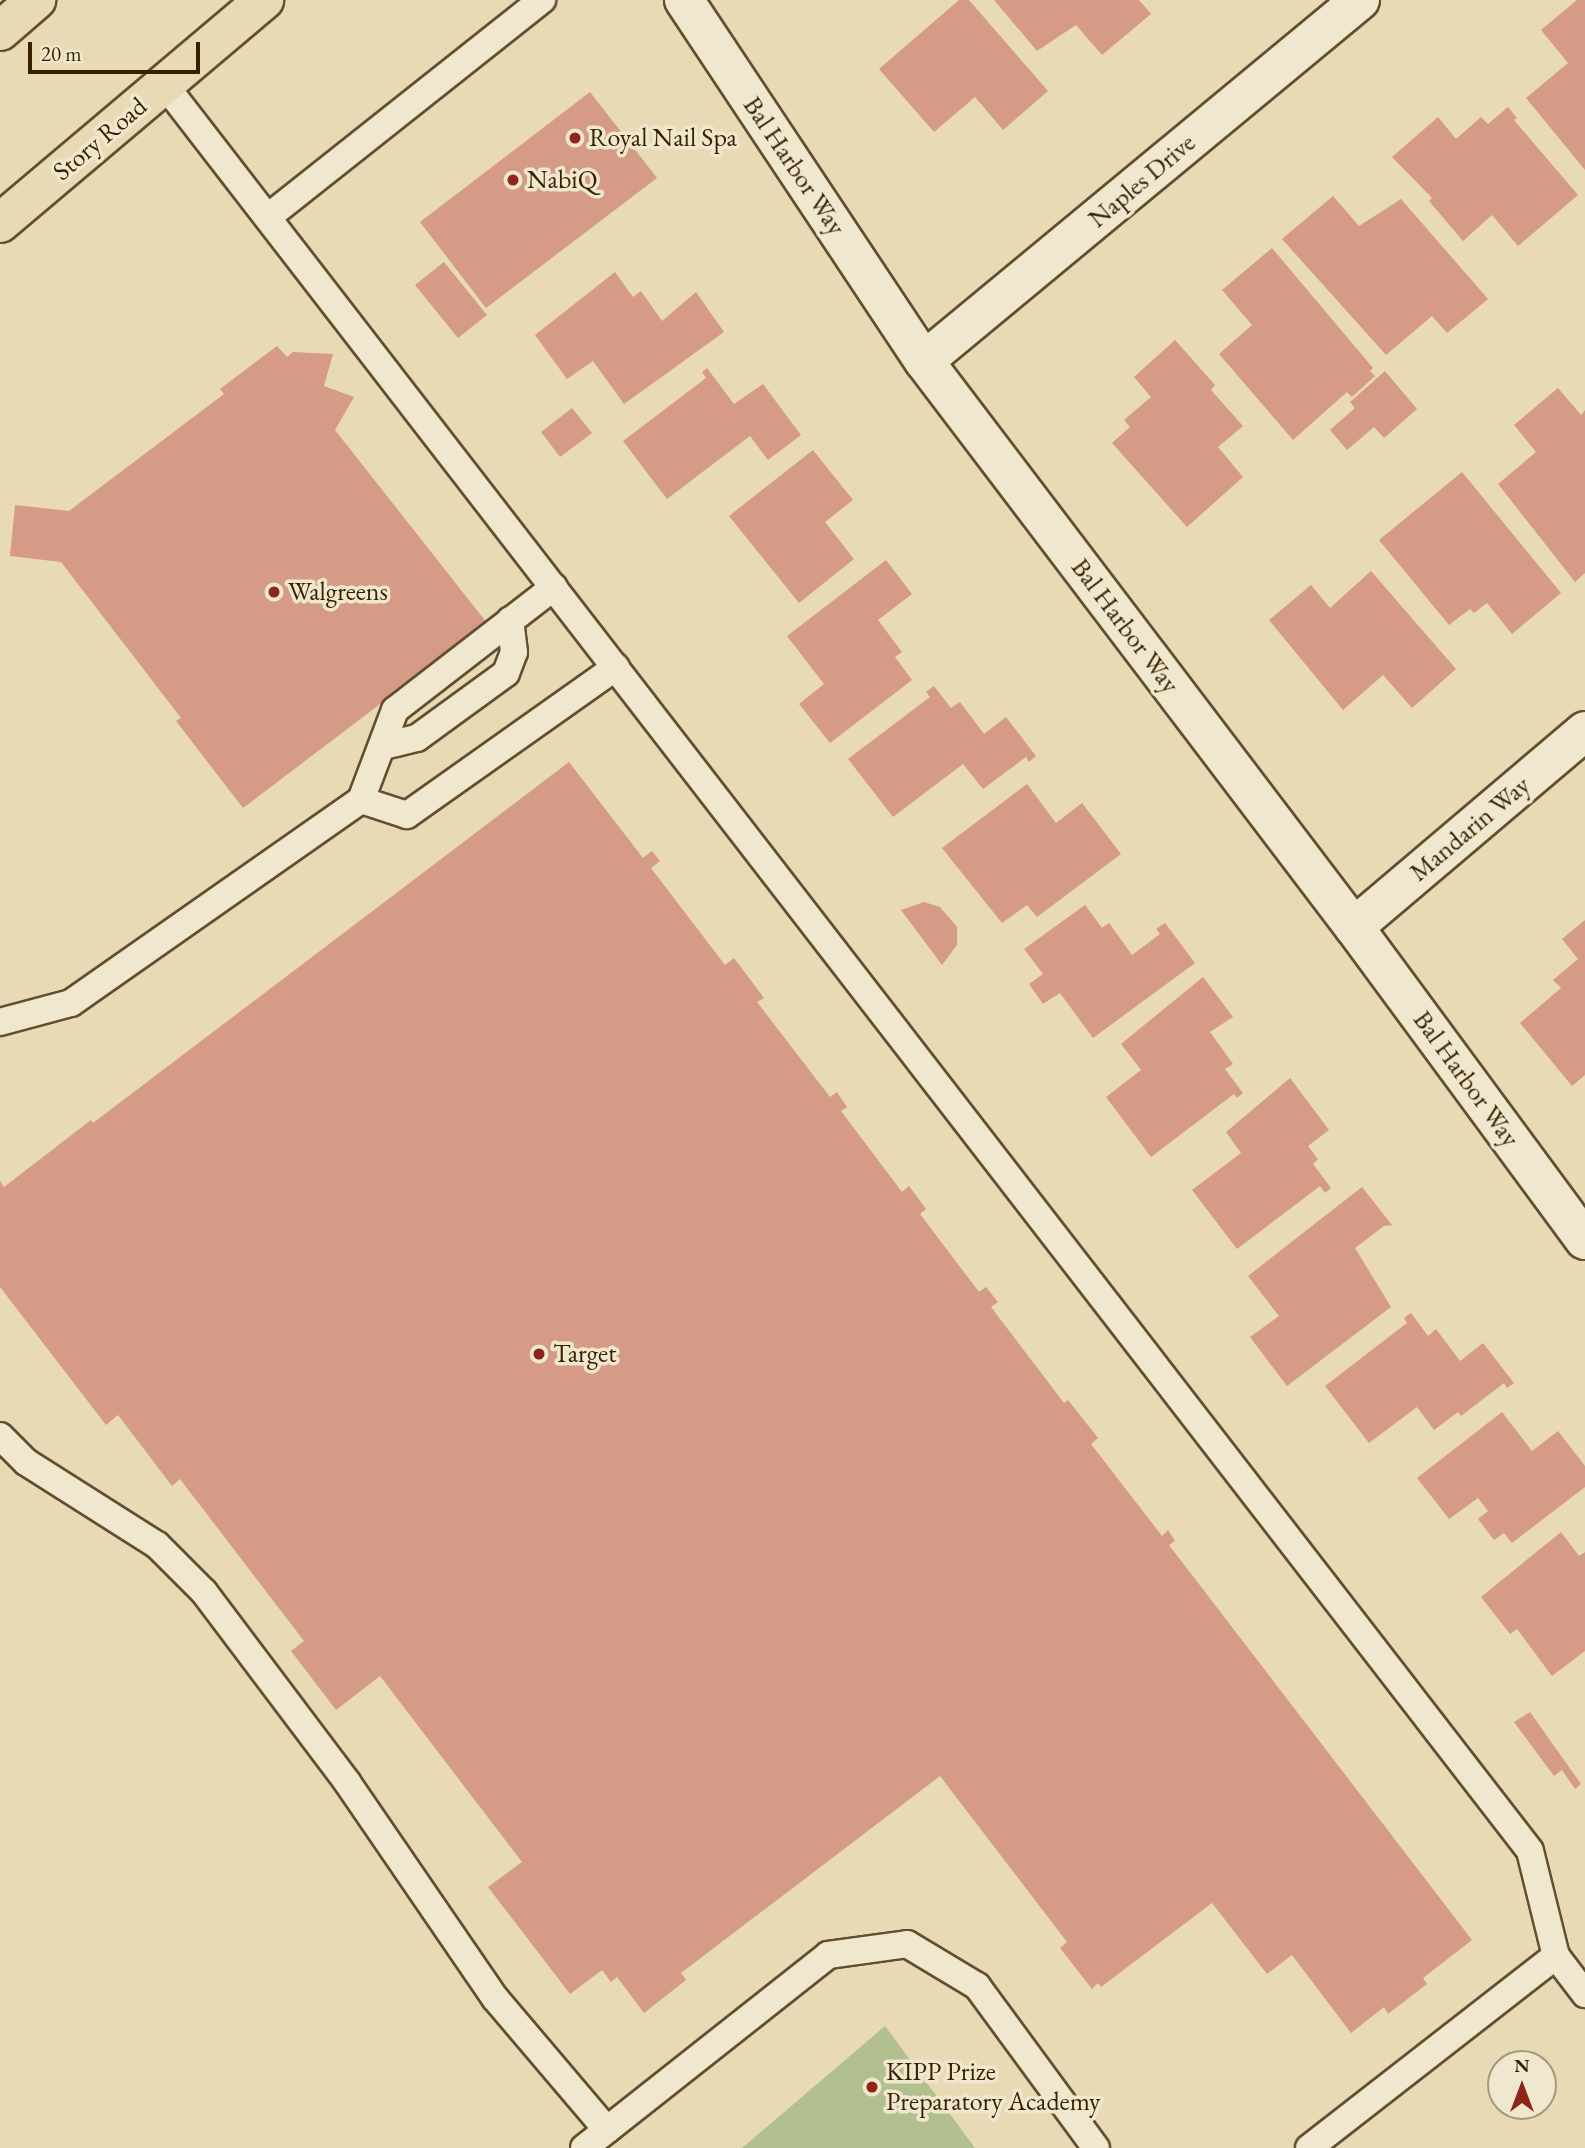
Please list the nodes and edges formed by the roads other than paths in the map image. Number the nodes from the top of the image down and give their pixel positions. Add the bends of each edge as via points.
1 (264, 0) edge
2 (542, 0) edge
3 (684, 0) edge
4 (1360, 0) edge
5 (164, 84) junction
6 (268, 217) junction
7 (0, 223) edge
8 (924, 361) junction
9 (554, 587) junction
10 (510, 620) junction
11 (616, 667) junction
12 (1585, 731) edge
13 (384, 746) junction
14 (360, 800) junction
15 (1354, 927) junction
16 (0, 1022) edge
17 (1585, 1240) edge
18 (0, 1436) edge
19 (1556, 1956) junction
20 (1585, 1994) edge
21 (607, 2130) junction
22 (584, 2148) edge
23 (1096, 2148) edge
24 (1309, 2148) edge

1 - 5 main road, Story Road
2 - 6 lane
3 - 8 street, Bal Harbor Way
4 - 8 street, Naples Drive
5 - 6 lane
5 - 7 main road, Story Road
6 - 9 lane
8 - 15 street, Bal Harbor Way
9 - 10 lane
9 - 11 lane
10 - 13 lane via 395,710 387,722
10 - 13 lane via 514,652 506,673 417,738
11 - 14 lane via 407,815
11 - 19 lane via 1530,1851
12 - 15 street, Mandarin Way
13 - 14 lane
14 - 16 lane via 71,1003
15 - 17 street, Bal Harbor Way
18 - 21 lane via 26,1462 157,1545 204,1592 347,1782 495,1998
19 - 20 lane
19 - 24 lane
21 - 22 lane
21 - 23 lane via 828,1955 907,1944 977,1986

